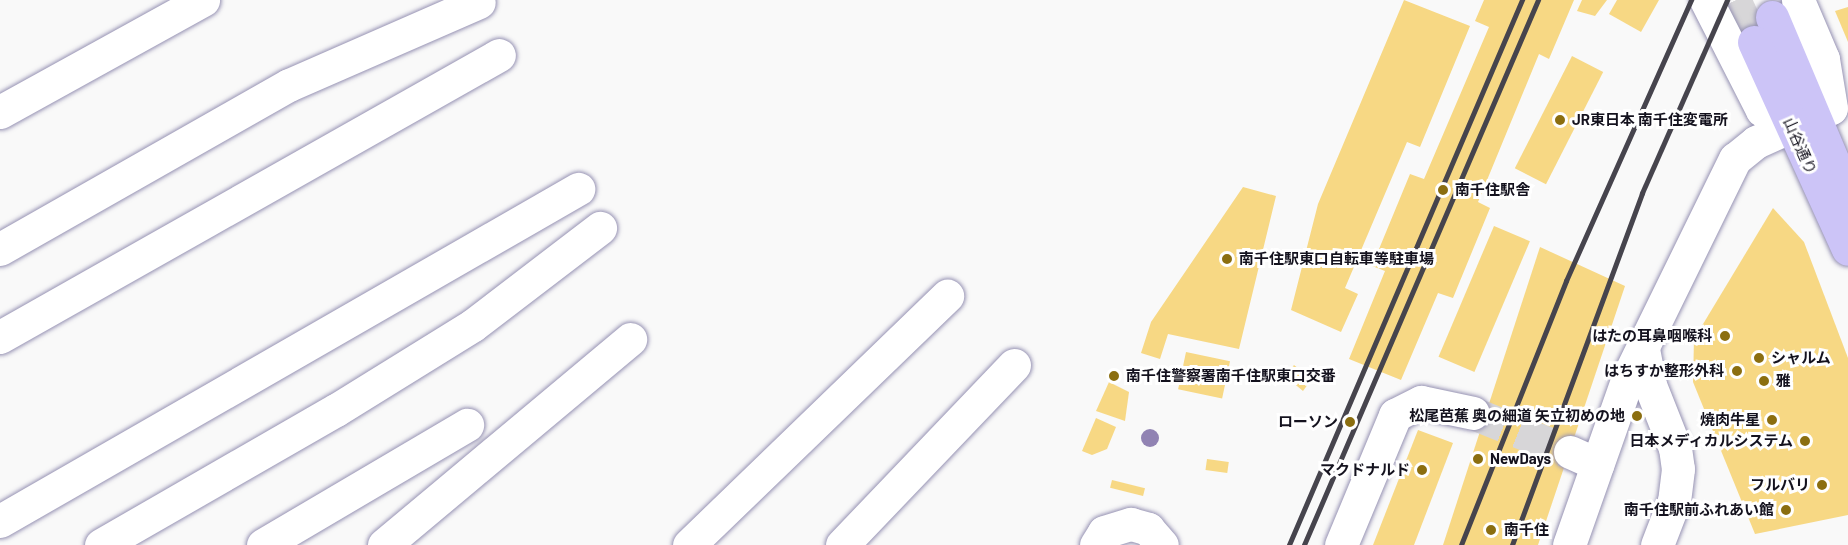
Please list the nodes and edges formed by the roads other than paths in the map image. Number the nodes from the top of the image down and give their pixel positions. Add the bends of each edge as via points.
1 (203, 0) edge
2 (1706, 0) edge
3 (480, 2) dead end
4 (1774, 20) edge
5 (499, 55) dead end
6 (1836, 55) edge
7 (0, 112) edge
8 (1803, 120) junction
9 (578, 189) dead end
10 (1847, 189) edge
11 (600, 228) dead end
12 (0, 249) edge
13 (1848, 249) edge
14 (947, 296) dead end
15 (0, 337) edge
16 (630, 339) dead end
17 (1643, 349) junction
18 (1014, 365) dead end
19 (1473, 413) tunnel mouth
20 (467, 425) dead end
21 (0, 521) edge
22 (101, 545) edge
23 (263, 545) edge
24 (384, 545) edge
25 (689, 545) edge
26 (842, 545) edge
27 (1096, 545) edge
28 (1162, 545) edge
29 (1341, 545) edge
30 (1569, 545) edge
31 (1658, 545) edge

1 - 7 street
2 - 8 street via 1762,110
3 - 12 street via 289,85
4 - 6 street
4 - 8 main road, 山谷通り
5 - 15 street
6 - 8 street via 1831,108
8 - 10 main road, 山谷通り
8 - 13 main road, 山谷通り
8 - 17 street via 1756,142 1735,159
9 - 21 street
11 - 22 street via 473,325 336,410
14 - 25 street
16 - 24 street
17 - 30 street via 1583,458
17 - 31 street via 1650,385 1675,448 1678,469 1674,501
18 - 26 street
19 - 29 street via 1421,402 1395,415
20 - 23 street
27 - 28 street via 1104,532 1131,524 1148,529

